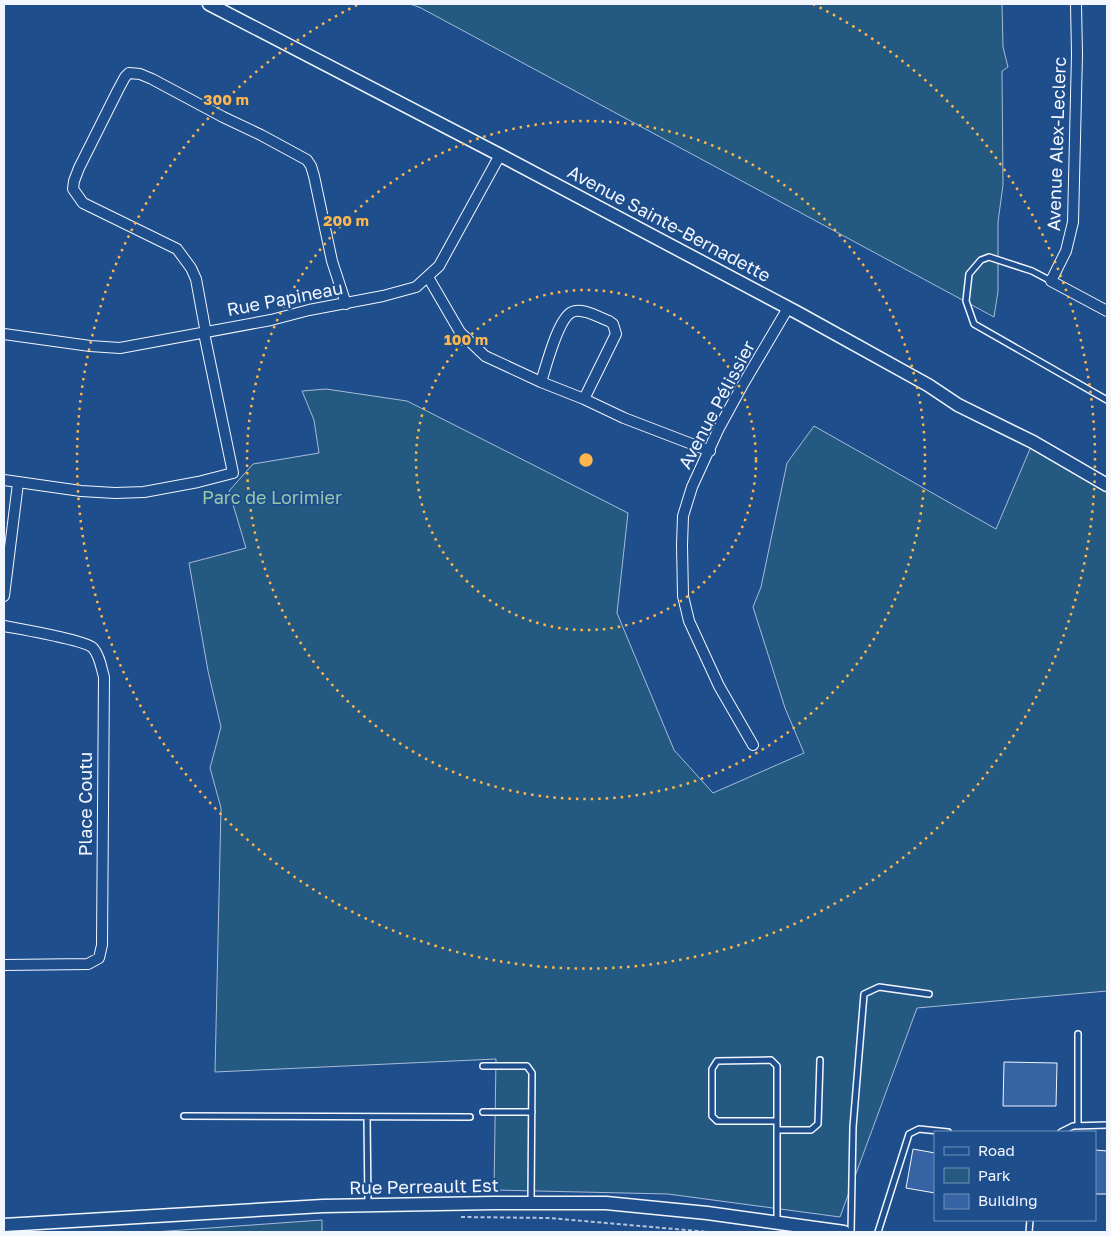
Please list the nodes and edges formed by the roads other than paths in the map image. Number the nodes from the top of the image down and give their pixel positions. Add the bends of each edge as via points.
1 (209, 4) edge
2 (1076, 4) edge
3 (500, 155) junction
4 (428, 277) junction
5 (1051, 281) junction
6 (346, 304) junction
7 (788, 308) junction
8 (1107, 311) edge
9 (204, 333) junction
10 (4, 334) edge
11 (541, 382) junction
12 (584, 399) junction
13 (1107, 400) edge
14 (710, 451) junction
15 (4, 480) edge
16 (18, 482) junction
17 (1107, 484) edge
18 (4, 596) edge
19 (4, 626) edge
20 (753, 745) dead end
21 (4, 965) edge
22 (929, 994) dead end
23 (1078, 1034) dead end
24 (820, 1060) dead end
25 (483, 1066) dead end
26 (483, 1112) dead end
27 (532, 1112) junction
28 (184, 1116) dead end
29 (367, 1117) junction
30 (470, 1117) dead end
31 (777, 1121) junction
32 (1078, 1126) junction
33 (1107, 1126) edge
34 (777, 1130) junction
35 (938, 1131) edge
36 (1063, 1131) edge
37 (531, 1203) junction
38 (368, 1205) junction
39 (777, 1222) junction
40 (4, 1224) edge
41 (844, 1232) edge
42 (851, 1232) edge
43 (878, 1232) edge

1 - 3 street, Avenue Sainte-Bernadette
2 - 5 street, Avenue Alex-Leclerc via 1073,222 1066,251
3 - 4 street, Rue Papineau via 439,266
3 - 7 street, Avenue Sainte-Bernadette
4 - 6 street, Rue Papineau via 416,287
4 - 11 street via 460,332 485,356
5 - 8 street
5 - 13 lane via 989,257 981,260 968,274 966,300 974,324
6 - 9 street, Rue Papineau
6 - 9 street via 332,261 314,176 307,160 152,79 129,73 79,168 73,189 83,203 164,242 183,255 196,279
7 - 14 street, Avenue Pélissier via 719,428
7 - 17 street, Avenue Sainte-Bernadette via 928,385 958,405
9 - 10 street, Rue Papineau via 120,348
9 - 16 street via 233,473 144,492 115,494
11 - 12 street
11 - 12 street via 558,332 572,312 581,311 609,321 616,334
12 - 14 street
14 - 20 street, Avenue Pélissier via 692,487 684,516 683,596 689,621 719,686
15 - 16 street
16 - 18 street
19 - 21 street, Place Coutu via 92,647 104,677 102,945 99,958 88,964
22 - 42 lane via 879,987 864,994 853,1127
23 - 32 lane
24 - 34 lane via 818,1124 811,1130
25 - 27 lane via 527,1066 532,1073
26 - 27 lane
27 - 37 lane
28 - 29 lane
29 - 30 lane
29 - 38 lane
31 - 31 lane via 777,1066 771,1060 717,1061 712,1069 712,1116 717,1121
31 - 34 lane
32 - 33 lane
32 - 36 lane
34 - 39 lane
35 - 43 lane via 919,1129 909,1134
37 - 38 street, Rue Perreault Est
37 - 39 street, Rue Perreault Est via 606,1203
38 - 40 street, Rue Perreault Est
39 - 41 street, Rue Perreault Est

